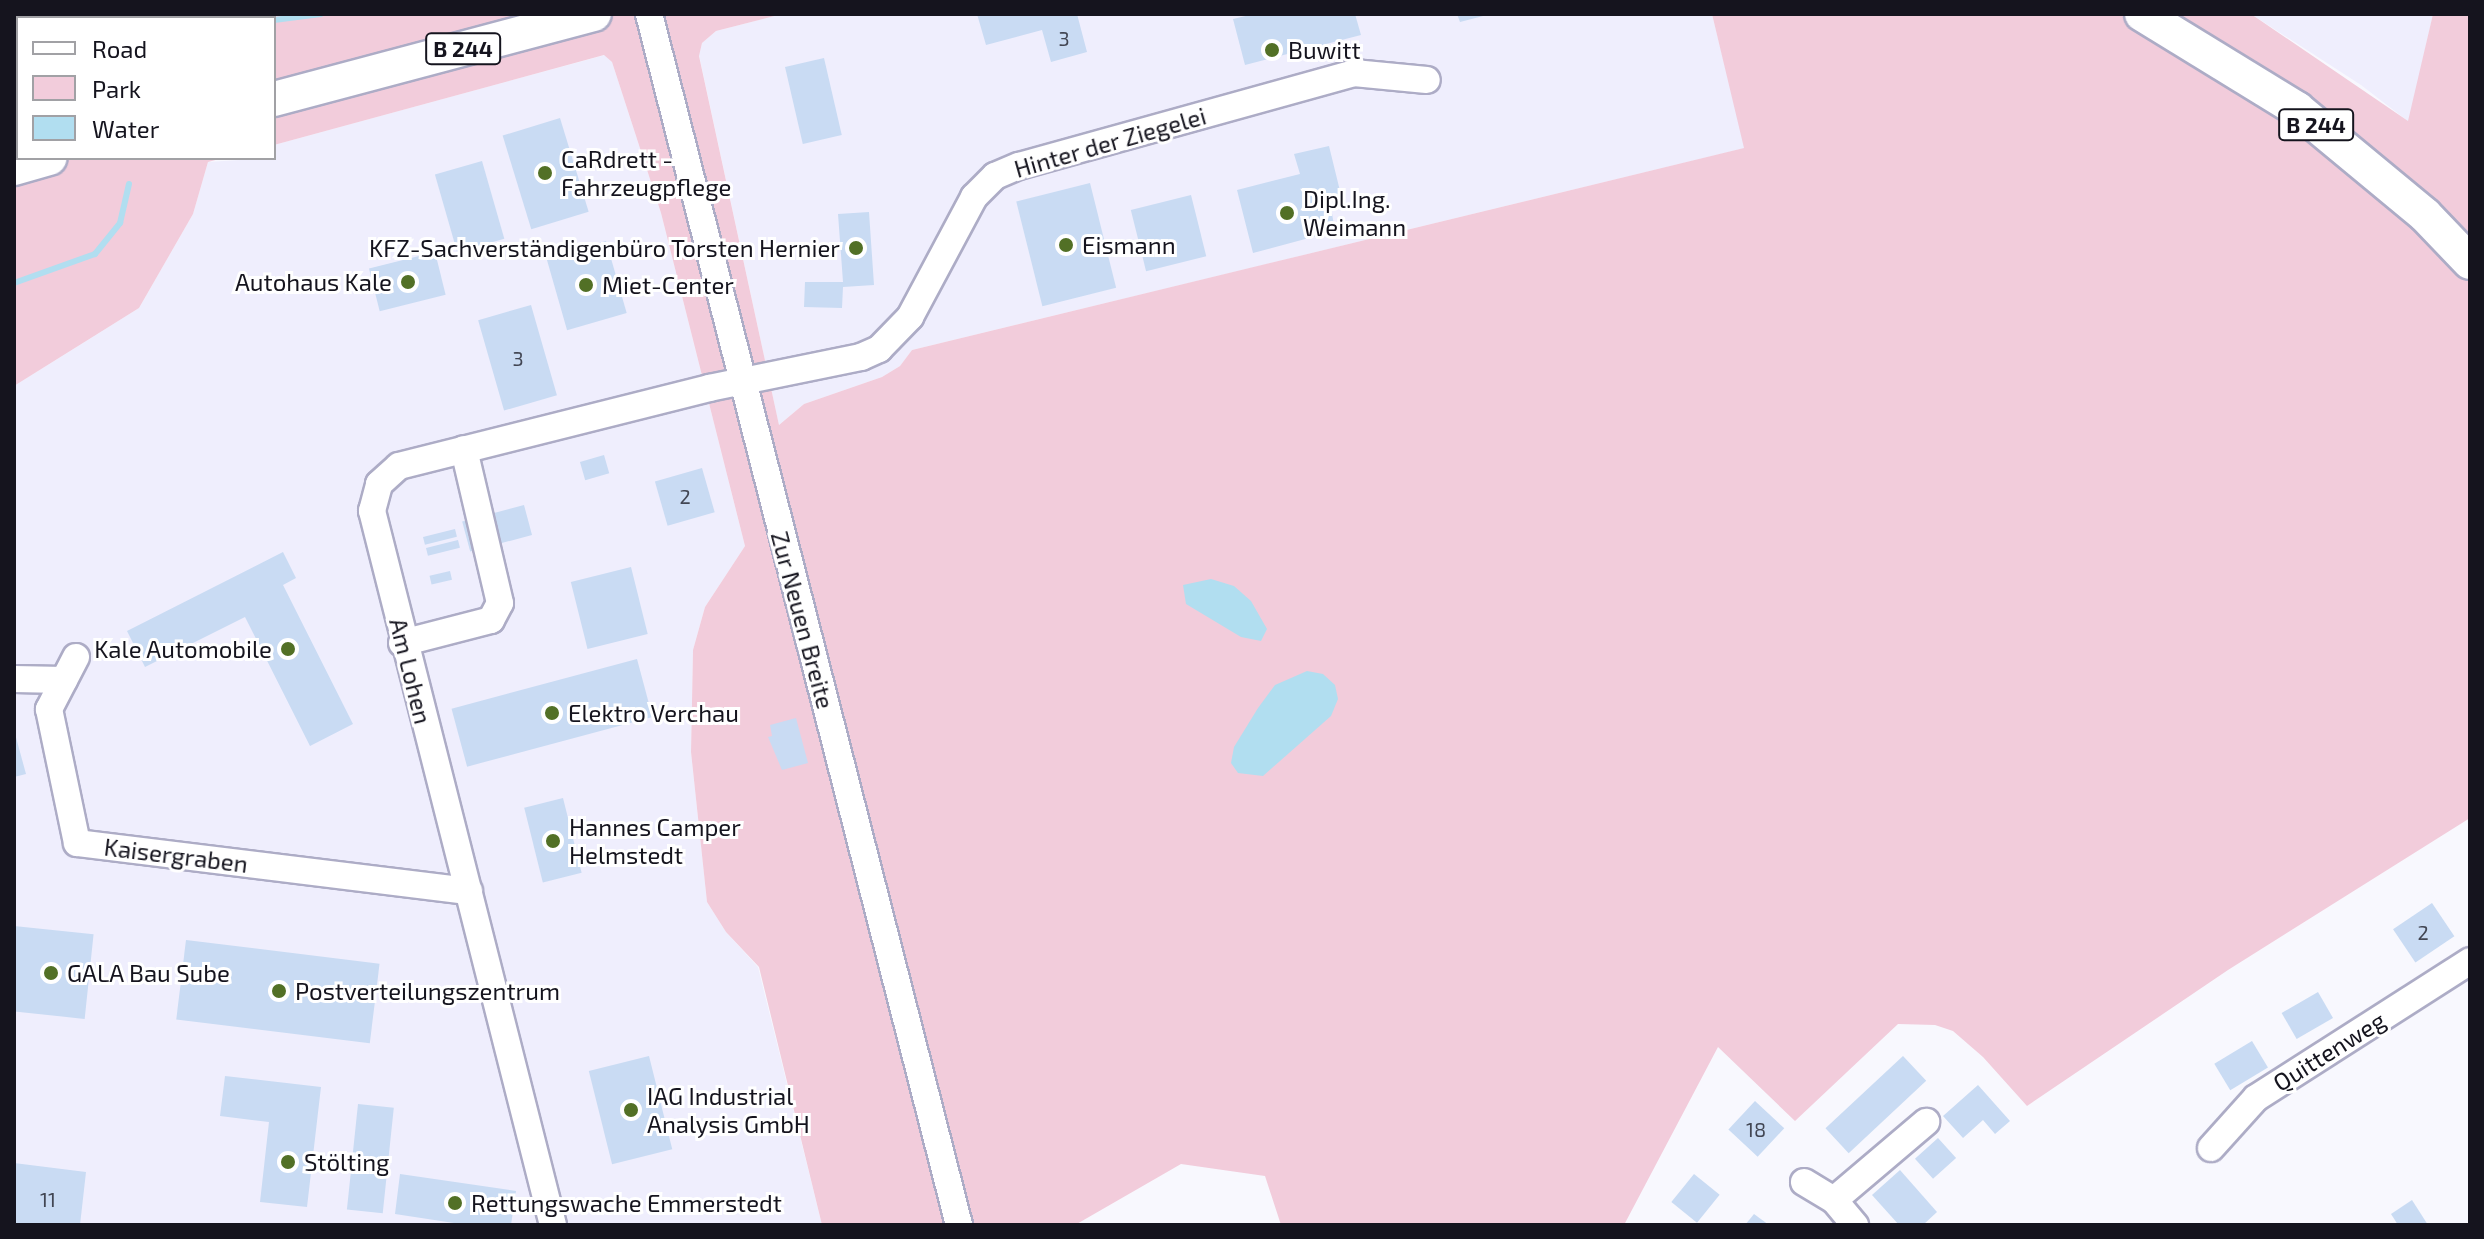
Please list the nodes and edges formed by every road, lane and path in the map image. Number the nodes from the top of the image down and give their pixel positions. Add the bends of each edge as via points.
1 (594, 14) edge
2 (649, 14) edge
3 (2142, 14) edge
4 (1427, 80) dead end
5 (276, 98) edge
6 (43, 160) edge
7 (14, 168) edge
8 (2470, 262) edge
9 (742, 381) junction
10 (464, 449) junction
11 (402, 643) junction
12 (14, 679) edge
13 (469, 891) junction
14 (2467, 972) edge
15 (1926, 1122) dead end
16 (2211, 1148) dead end
17 (1804, 1182) dead end
18 (1834, 1200) junction
19 (553, 1225) edge
20 (959, 1225) edge
21 (1855, 1225) edge

1 - 5 main road, B 244
2 - 9 street, Zur Neuen Breite
3 - 8 main road, B 244 via 2297,109 2425,215
4 - 9 street, Hinter der Ziegelei via 1354,73 995,176 974,197 910,317 879,349
6 - 7 main road
9 - 10 street, Am Lohen
9 - 20 street, Zur Neuen Breite
10 - 11 street, Am Lohen via 399,466 379,484 372,511
10 - 11 street via 500,603 491,620
11 - 13 street, Am Lohen
12 - 13 street, Kaisergraben via 70,668 49,709 77,843
13 - 19 street, Am Lohen
14 - 16 street, Quittenweg via 2256,1098
15 - 18 street
17 - 18 street
18 - 21 street

